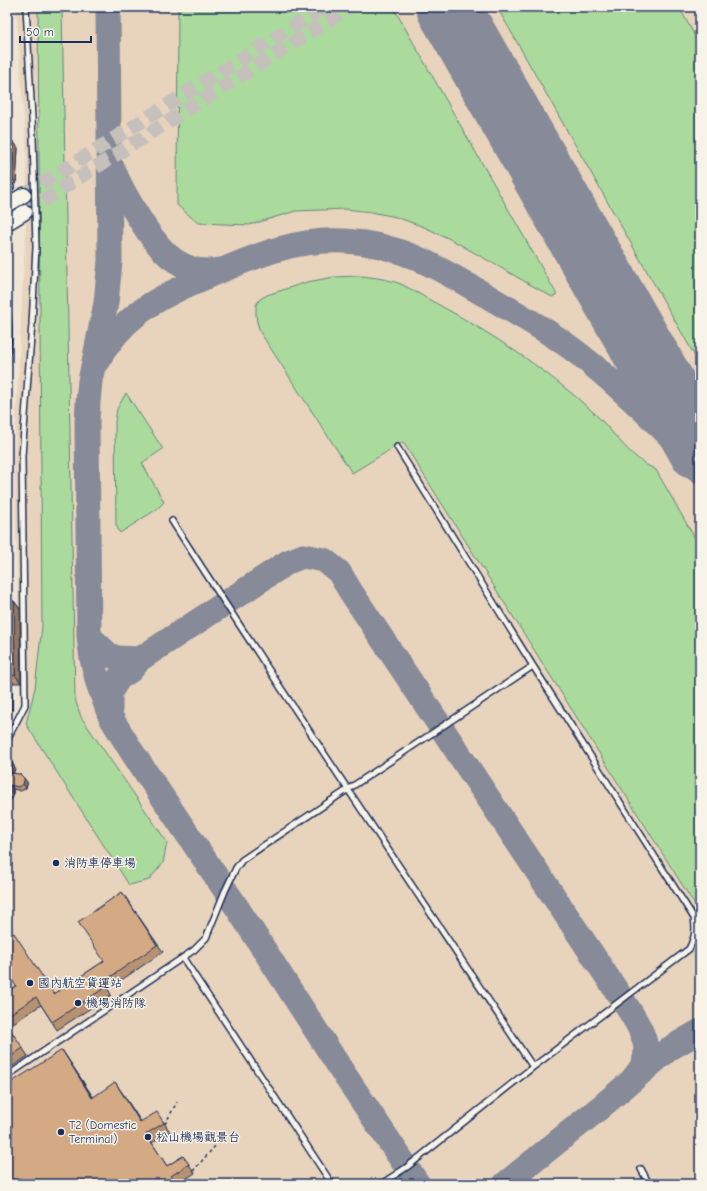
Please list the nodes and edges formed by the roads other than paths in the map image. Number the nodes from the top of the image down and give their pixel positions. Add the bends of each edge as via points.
1 (26, 7) edge
2 (698, 7) edge
3 (700, 11) edge
4 (24, 194) tunnel mouth
5 (7, 205) edge
6 (25, 212) tunnel mouth
7 (7, 223) edge
8 (397, 447) dead end
9 (172, 521) dead end
10 (532, 666) junction
11 (7, 740) edge
12 (348, 790) junction
13 (182, 958) junction
14 (533, 1066) junction
15 (7, 1076) edge
16 (640, 1169) dead end
17 (332, 1184) edge
18 (381, 1184) edge
19 (649, 1184) edge

1 - 11 lane via 36,247 22,456 25,705
2 - 3 lane
4 - 5 main road
6 - 7 main road
8 - 10 lane
9 - 12 lane
10 - 12 lane
10 - 14 lane via 694,918 695,928 689,949
12 - 13 lane via 242,860 225,891 206,938
12 - 14 lane
13 - 15 lane
13 - 17 lane
14 - 18 lane via 407,1167
16 - 19 lane

